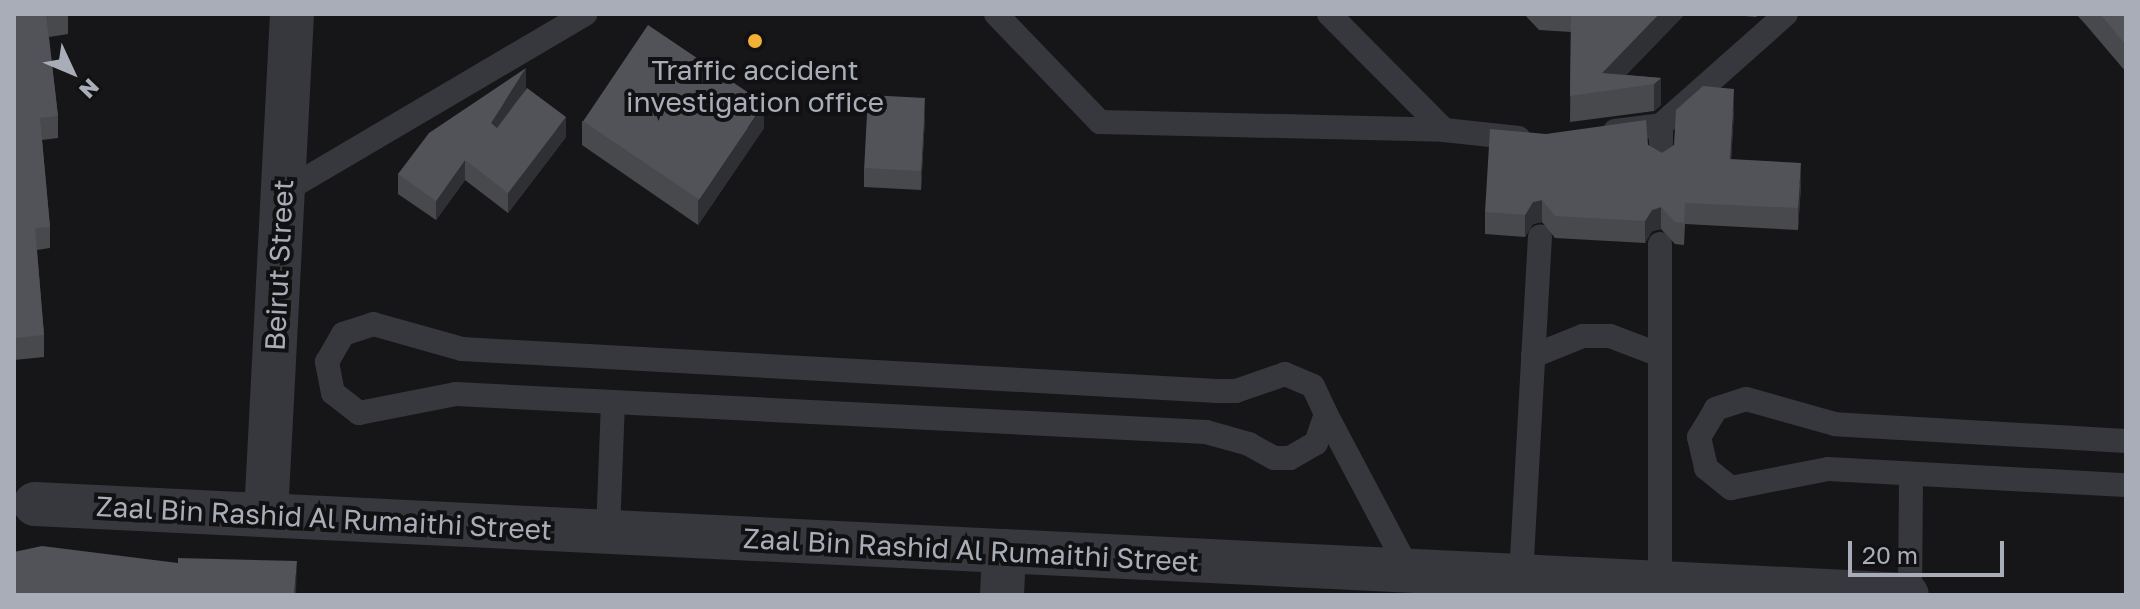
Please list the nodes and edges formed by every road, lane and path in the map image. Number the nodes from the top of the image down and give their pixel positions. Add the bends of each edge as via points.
1 (292, 14) edge
2 (585, 14) edge
3 (996, 14) edge
4 (1329, 14) edge
5 (1786, 14) edge
6 (1661, 125) junction
7 (1444, 130) junction
8 (1588, 135) edge
9 (1544, 141) edge
10 (1661, 160) edge
11 (283, 192) junction
12 (1540, 237) dead end
13 (1660, 244) dead end
14 (1660, 355) junction
15 (1533, 356) junction
16 (613, 402) junction
17 (1326, 414) junction
18 (2126, 441) edge
19 (1911, 474) junction
20 (2126, 485) edge
21 (21, 507) edge
22 (266, 515) junction
23 (608, 532) junction
24 (1004, 551) junction
25 (1409, 571) junction
26 (1521, 576) junction
27 (1660, 583) junction
28 (1002, 595) edge
29 (1908, 595) edge

1 - 11 street, Beirut Street
2 - 11 lane
3 - 7 lane via 1100,122
4 - 7 lane
5 - 6 lane
6 - 8 lane
6 - 10 lane
7 - 9 lane
11 - 22 street, Beirut Street
12 - 15 lane
13 - 14 lane
14 - 15 lane via 1610,336 1583,336
14 - 27 lane
15 - 26 lane
16 - 17 lane via 1206,432 1249,444 1274,458 1290,458 1316,443
16 - 17 lane via 456,394 359,413 333,393 327,362 343,334 373,324 462,349 1201,390 1236,391 1285,374 1313,386
16 - 23 lane
17 - 25 lane
18 - 19 lane via 1835,424 1746,399 1716,409 1699,437 1706,468 1731,488 1828,469
19 - 20 lane
19 - 29 lane
21 - 22 street, Zaal Bin Rashid Al Rumaithi Street
22 - 23 street, Zaal Bin Rashid Al Rumaithi Street
23 - 24 street, Zaal Bin Rashid Al Rumaithi Street
24 - 25 street, Zaal Bin Rashid Al Rumaithi Street
24 - 28 street
25 - 26 street, Zaal Bin Rashid Al Rumaithi Street
26 - 27 street, Zaal Bin Rashid Al Rumaithi Street
27 - 29 street, Zaal Bin Rashid Al Rumaithi Street

